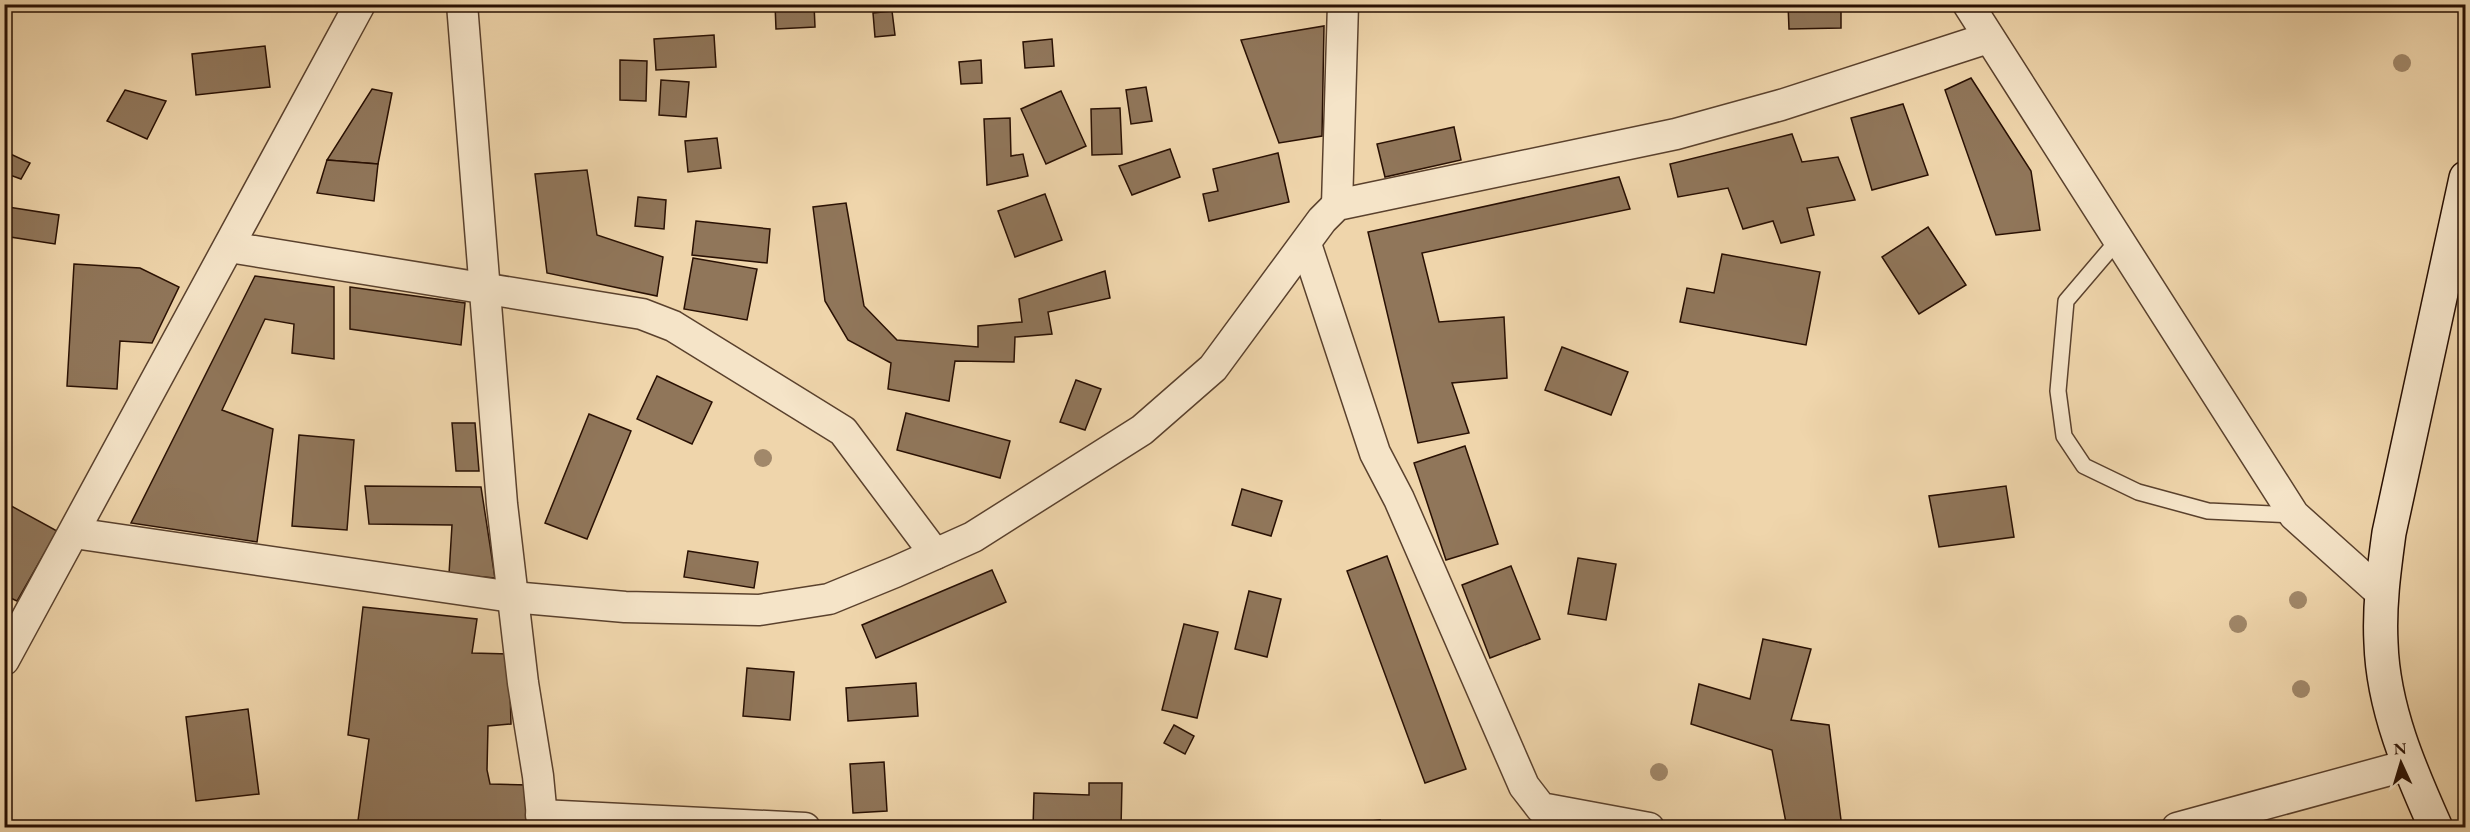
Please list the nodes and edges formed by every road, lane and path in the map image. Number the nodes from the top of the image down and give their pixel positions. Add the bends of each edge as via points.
1 (360, 4) edge
2 (462, 4) edge
3 (1343, 4) edge
4 (1968, 4) edge
5 (1988, 38) junction
6 (2466, 178) edge
7 (1337, 205) junction
8 (2118, 240) junction
9 (1306, 244) junction
10 (229, 247) junction
11 (486, 289) junction
12 (2294, 515) junction
13 (74, 533) junction
14 (935, 554) junction
15 (2381, 593) junction
16 (512, 597) junction
17 (4, 660) edge
18 (2408, 765) junction
19 (542, 821) edge
20 (805, 828) edge
21 (1649, 828) edge
22 (2177, 828) edge
23 (2436, 828) edge

1 - 10 street
2 - 11 street
3 - 7 street
4 - 5 street
5 - 7 street via 1781,105 1676,134
5 - 8 street
6 - 15 street via 2389,533
7 - 9 street
8 - 12 street
8 - 12 lane via 2066,301 2058,391 2064,436 2084,466 2138,492 2208,511
9 - 14 street via 1213,369 1142,430 973,537
9 - 21 street via 1375,453 1399,499 1524,786 1541,808
10 - 11 street
10 - 13 street
11 - 14 street via 642,314 698,340 843,431
11 - 16 street
12 - 15 street
13 - 16 street
13 - 17 street
14 - 16 street via 829,599 759,610 625,607
15 - 18 street via 2381,645 2388,696
16 - 19 street
18 - 22 street
18 - 23 street
19 - 20 street

